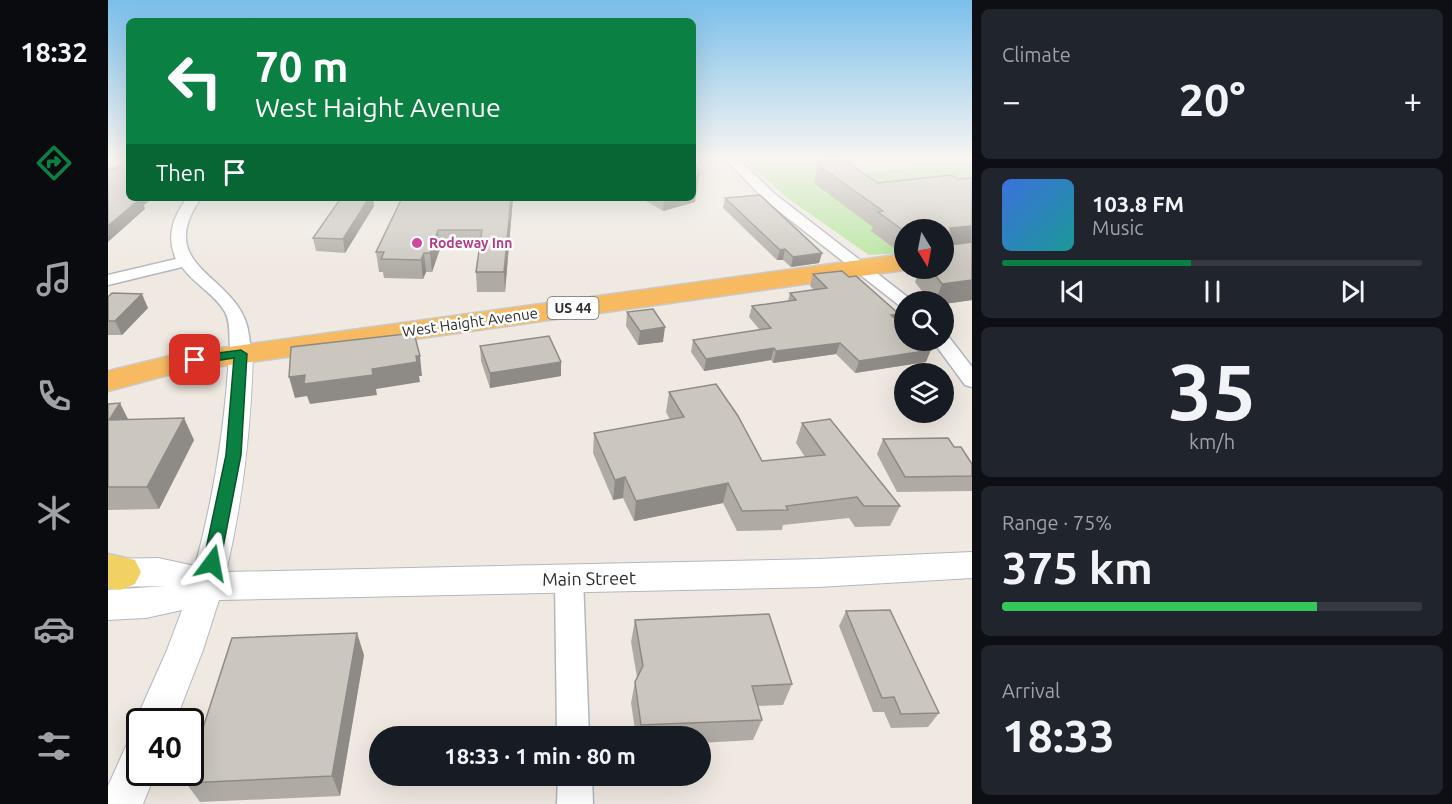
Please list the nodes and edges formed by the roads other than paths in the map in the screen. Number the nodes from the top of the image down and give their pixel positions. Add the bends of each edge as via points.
1 (769, 197) edge
2 (192, 201) edge
3 (184, 262) junction
4 (894, 264) edge
5 (864, 268) junction
6 (108, 280) edge
7 (894, 292) edge
8 (949, 351) edge
9 (241, 354) junction
10 (178, 363) junction
11 (108, 372) edge
12 (108, 381) edge
13 (972, 381) edge
14 (972, 565) edge
15 (568, 578) junction
16 (111, 580) edge
17 (206, 586) junction
18 (161, 708) edge
19 (573, 726) edge
20 (129, 786) edge
21 (574, 786) edge
22 (122, 804) edge
23 (575, 804) edge

1 - 5 street
2 - 3 street via 178,229 178,246
3 - 6 street
3 - 9 street via 218,291 234,312
4 - 5 highway, West Haight Avenue / US 44
5 - 7 street
5 - 9 highway, West Haight Avenue / US 44
8 - 13 street
9 - 10 highway, West Haight Avenue / US 44
9 - 17 street via 234,455
10 - 11 main road
10 - 12 highway, US 44
14 - 15 street, Main Street via 818,573
15 - 17 street, Main Street
15 - 19 street
16 - 17 street, Main Street via 146,605
17 - 18 street via 194,627
20 - 22 street
21 - 23 street

